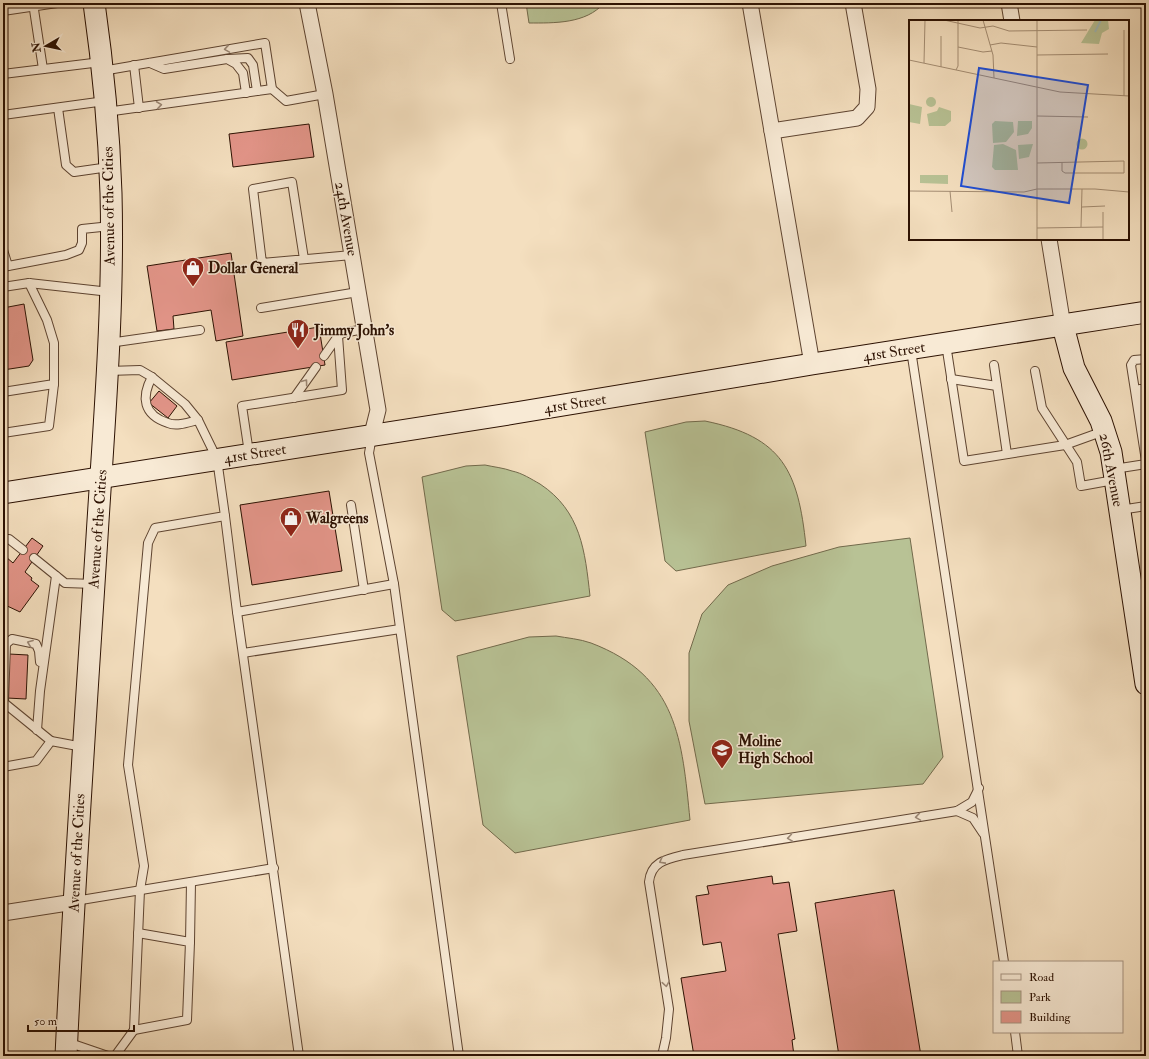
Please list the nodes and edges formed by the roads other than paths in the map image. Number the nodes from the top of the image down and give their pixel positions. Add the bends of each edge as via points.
1 (56, 3) edge
2 (94, 3) edge
3 (307, 3) edge
4 (501, 3) edge
5 (750, 3) edge
6 (853, 3) edge
7 (1009, 3) edge
8 (33, 5) edge
9 (3, 11) edge
10 (1012, 20) edge
11 (226, 59) junction
12 (510, 59) dead end
13 (148, 62) junction
14 (101, 66) junction
15 (134, 66) junction
16 (43, 69) junction
17 (3, 74) edge
18 (272, 89) junction
19 (257, 91) junction
20 (246, 93) junction
21 (325, 94) junction
22 (106, 106) junction
23 (58, 108) junction
24 (139, 108) junction
25 (3, 115) edge
26 (772, 131) junction
27 (109, 168) junction
28 (111, 226) junction
29 (1049, 240) edge
30 (3, 250) edge
31 (352, 255) junction
32 (304, 259) junction
33 (5, 266) edge
34 (29, 283) junction
35 (3, 287) edge
36 (110, 292) junction
37 (358, 292) junction
38 (261, 308) dead end
39 (1146, 312) edge
40 (1063, 326) junction
41 (364, 329) junction
42 (200, 330) dead end
43 (338, 336) junction
44 (108, 343) junction
45 (946, 344) junction
46 (911, 349) junction
47 (324, 356) dead end
48 (1145, 359) edge
49 (812, 364) junction
50 (994, 365) dead end
51 (316, 367) dead end
52 (106, 371) junction
53 (1035, 371) dead end
54 (152, 377) junction
55 (952, 379) junction
56 (54, 384) junction
57 (997, 386) junction
58 (3, 392) edge
59 (294, 398) junction
60 (198, 420) junction
61 (1146, 424) edge
62 (1104, 431) junction
63 (3, 433) edge
64 (372, 434) junction
65 (1065, 445) junction
66 (249, 454) junction
67 (1007, 454) junction
68 (217, 459) junction
69 (1146, 461) edge
70 (1146, 464) edge
71 (1114, 475) junction
72 (101, 476) junction
73 (3, 493) edge
74 (352, 505) dead end
75 (1146, 506) edge
76 (1120, 510) junction
77 (225, 516) junction
78 (3, 540) edge
79 (23, 550) dead end
80 (34, 558) dead end
81 (56, 576) junction
82 (94, 584) junction
83 (394, 584) junction
84 (364, 590) junction
85 (237, 612) junction
86 (400, 629) junction
87 (243, 653) junction
88 (1146, 677) edge
89 (40, 691) junction
90 (3, 702) edge
91 (37, 730) junction
92 (51, 741) junction
93 (83, 747) junction
94 (3, 767) edge
95 (978, 788) junction
96 (957, 811) junction
97 (986, 839) junction
98 (274, 868) junction
99 (191, 882) junction
100 (140, 890) junction
101 (74, 902) junction
102 (3, 913) edge
103 (138, 933) junction
104 (190, 942) junction
105 (1004, 961) edge
106 (134, 1030) junction
107 (1015, 1033) edge
108 (66, 1049) edge
109 (108, 1056) edge
110 (115, 1056) edge
111 (299, 1056) edge
112 (459, 1056) edge
113 (662, 1056) edge
114 (1018, 1056) edge

1 - 8 lane
2 - 14 street, Avenue of the Cities
3 - 21 street, 24th Avenue
4 - 12 lane
5 - 26 street
6 - 26 street via 868,89 867,107 857,118
7 - 10 street
8 - 9 lane
8 - 16 lane
11 - 13 lane via 164,68
11 - 19 lane via 248,58 253,65
11 - 20 lane via 236,64 243,73
13 - 15 lane
18 -> 13 lane via 265,43
14 - 15 lane
14 - 16 lane
14 - 22 street, Avenue of the Cities
15 - 24 lane
16 - 17 lane
18 - 19 lane
18 - 21 lane via 286,101
19 - 20 lane
24 -> 20 lane
21 - 31 street, 24th Avenue
22 - 23 lane
22 - 24 lane
22 - 27 street, Avenue of the Cities
23 - 25 lane
23 - 27 lane via 66,165 74,172
26 - 49 street
27 - 28 street, Avenue of the Cities
28 - 33 lane via 82,229 79,250 66,255
28 - 36 street, Avenue of the Cities
29 - 40 street, 26th Avenue
30 - 33 lane
31 - 32 lane
31 - 37 street, 24th Avenue
32 - 32 lane via 262,263 253,189 292,182
34 - 35 lane
34 - 36 lane
34 - 56 lane via 47,320 54,343
36 - 44 street, Avenue of the Cities
37 - 38 lane
37 - 41 street, 24th Avenue
39 - 40 street, 41st Street
40 - 45 street, 41st Street
40 - 62 street, 26th Avenue via 1074,368
41 - 43 lane
41 - 64 street, 24th Avenue via 378,410
42 - 44 lane
43 - 47 lane
43 - 59 lane via 342,390
44 - 52 street, Avenue of the Cities
45 - 46 street, 41st Street
45 - 55 lane
46 - 49 street, 41st Street
46 - 95 lane
48 - 61 lane via 1137,368
48 - 69 lane via 1134,360 1131,365
49 - 64 street, 41st Street
50 - 57 lane
59 -> 51 lane
52 - 54 lane via 140,370
52 - 72 street, Avenue of the Cities
53 - 65 lane via 1042,408
54 - 60 lane via 185,404
54 - 60 lane via 144,398 147,407 155,416 168,424
55 - 57 lane
55 - 67 lane via 964,461
56 - 58 lane
56 - 63 lane via 49,426
57 - 67 lane
59 - 66 lane via 242,406
60 - 68 lane
62 - 65 lane
62 - 71 street, 26th Avenue via 1111,452
64 - 66 street, 41st Street
64 - 83 lane via 369,453
65 - 67 lane
65 - 71 lane via 1077,462 1081,486
66 - 68 street, 41st Street
68 - 72 street, 41st Street
68 - 77 lane
70 - 71 lane
71 - 76 street, 26th Avenue
72 - 73 street, 41st Street
72 - 82 street, Avenue of the Cities
74 - 84 lane
75 - 76 lane
76 - 88 street, 26th Avenue
77 - 85 lane
77 - 100 lane via 155,528 148,543 128,765 144,866
78 - 79 lane via 9,539
80 - 81 lane
81 - 82 lane via 65,584
81 - 89 lane
82 - 93 street, Avenue of the Cities
83 - 84 lane
83 - 86 lane
84 - 85 lane
85 - 87 lane
86 - 87 lane
86 - 112 lane
87 - 98 lane
89 -> 90 lane via 40,660 36,644 12,639 6,644
89 - 91 lane
90 - 91 lane
91 - 92 lane
92 - 93 lane
92 - 94 lane via 36,762
93 - 101 street, Avenue of the Cities
95 - 96 lane via 972,802
95 - 97 lane
96 - 97 lane via 973,818
96 -> 113 lane via 683,855 658,863 652,869 649,882 669,1009
97 - 105 lane
98 - 99 lane
98 - 111 lane
99 - 100 lane
99 - 104 lane
100 - 101 lane
100 - 103 lane
101 - 102 street
101 - 108 street, Avenue of the Cities
103 - 104 lane
103 - 106 lane
104 - 106 lane via 187,1020
106 - 110 lane
107 - 114 lane
108 - 109 lane

